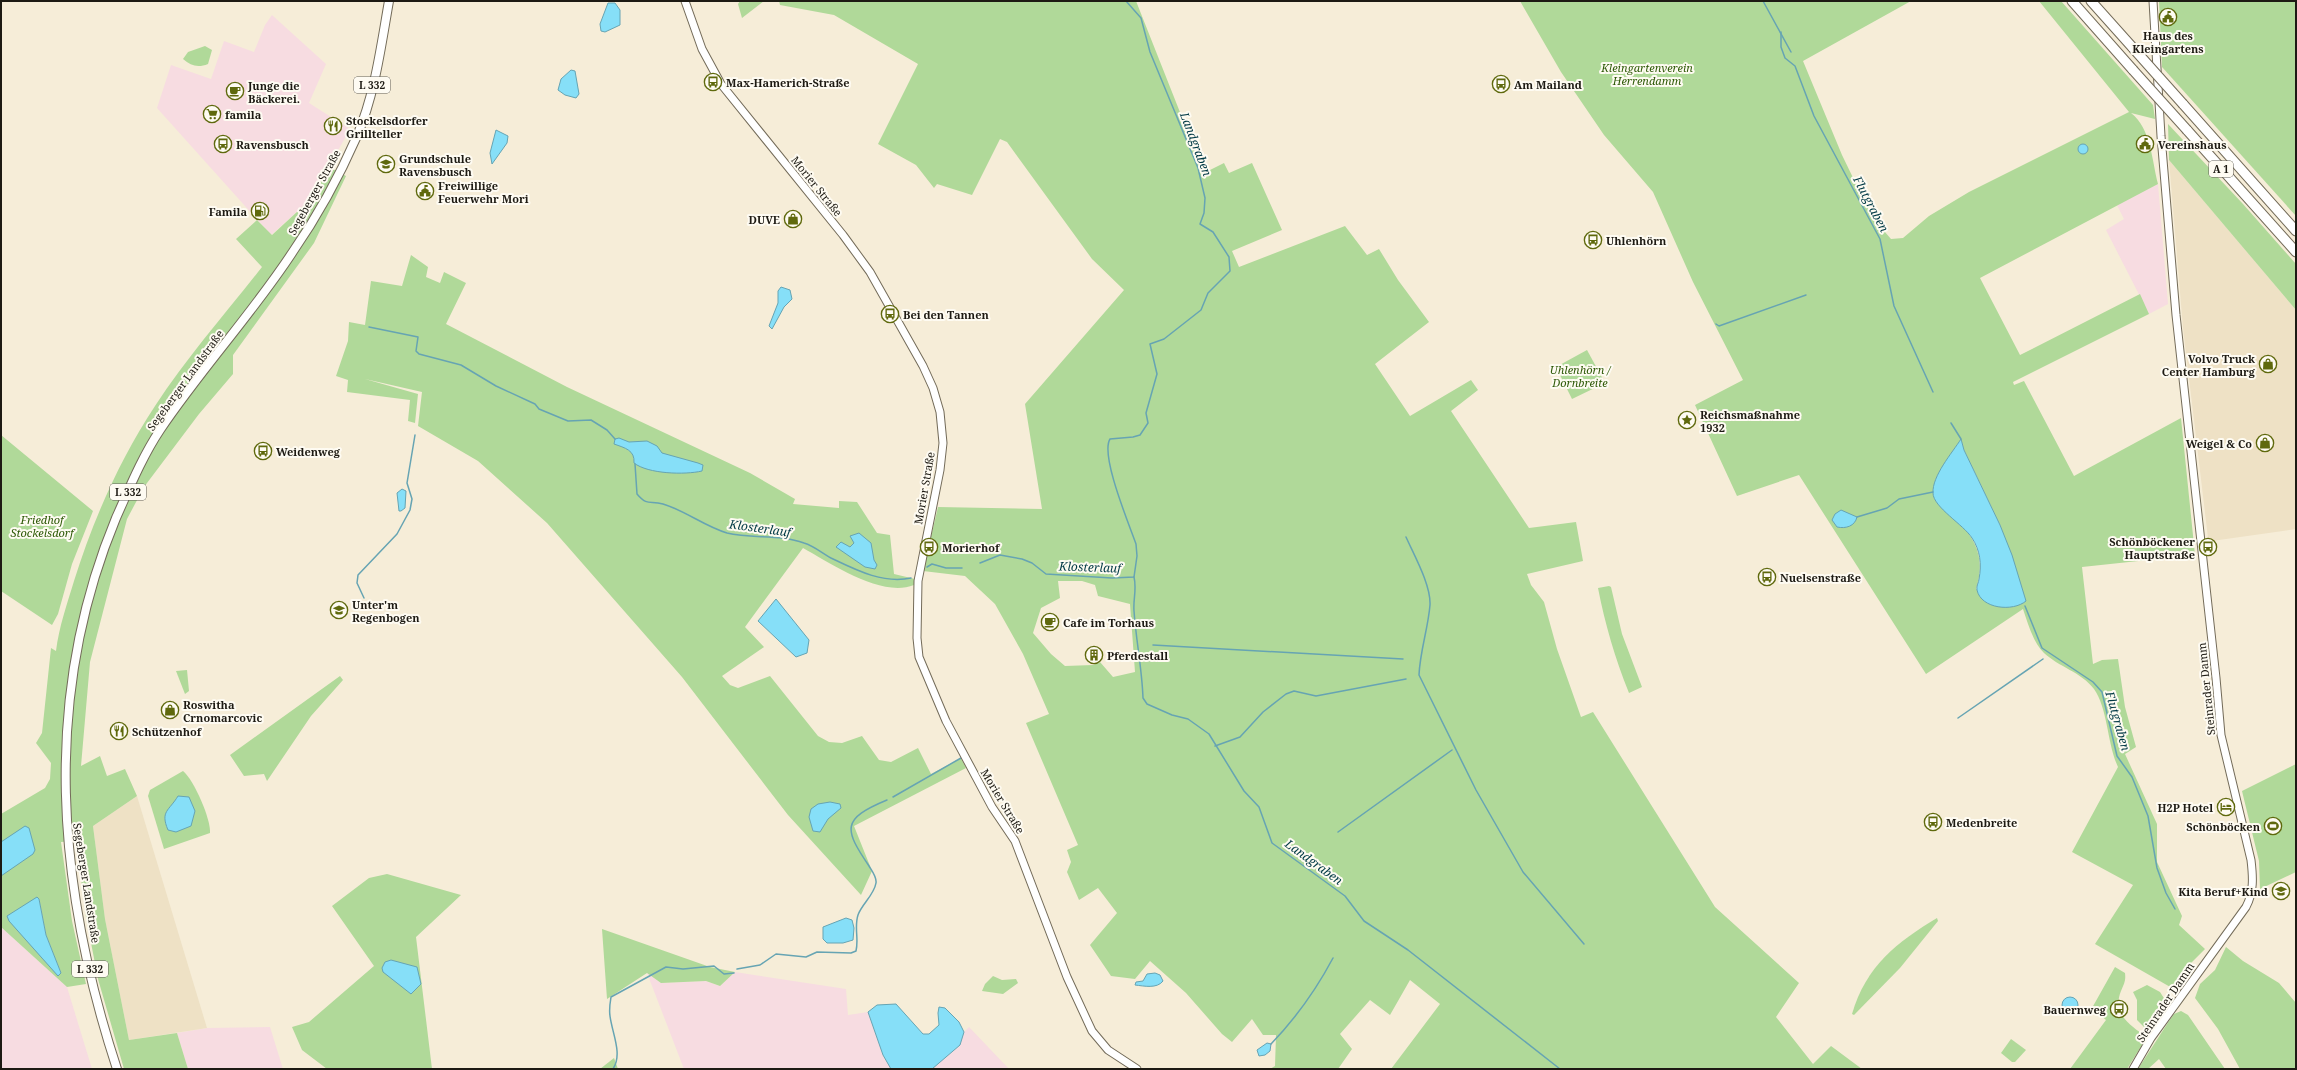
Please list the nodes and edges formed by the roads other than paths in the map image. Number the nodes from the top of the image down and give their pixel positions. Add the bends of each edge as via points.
1 (389, 1) edge
2 (685, 1) edge
3 (2072, 1) edge
4 (2091, 1) edge
5 (2153, 1) edge
6 (2296, 231) edge
7 (2296, 252) edge
8 (292, 254) joint
9 (117, 1069) edge
10 (1137, 1069) edge
11 (2134, 1069) edge

1 - 8 main road, Segeberger Straße / L 332 via 375,74 358,135 326,197
2 - 10 main road, Morier Straße via 702,49 721,84 870,272 933,388 940,412 943,443 918,581 917,638 920,657 946,721 992,807 1015,841 1057,952 1095,1036 1108,1050
3 - 7 highway, A 1, bridge
4 - 6 highway, A 1, bridge
5 - 11 main road, Steinrader Damm via 2172,269 2221,735 2250,852 2253,880 2246,907 2155,1032
8 - 9 main road, Segeberger Landstraße / L 332 via 159,432 138,470 108,540 78,636 66,735 66,822 93,983

